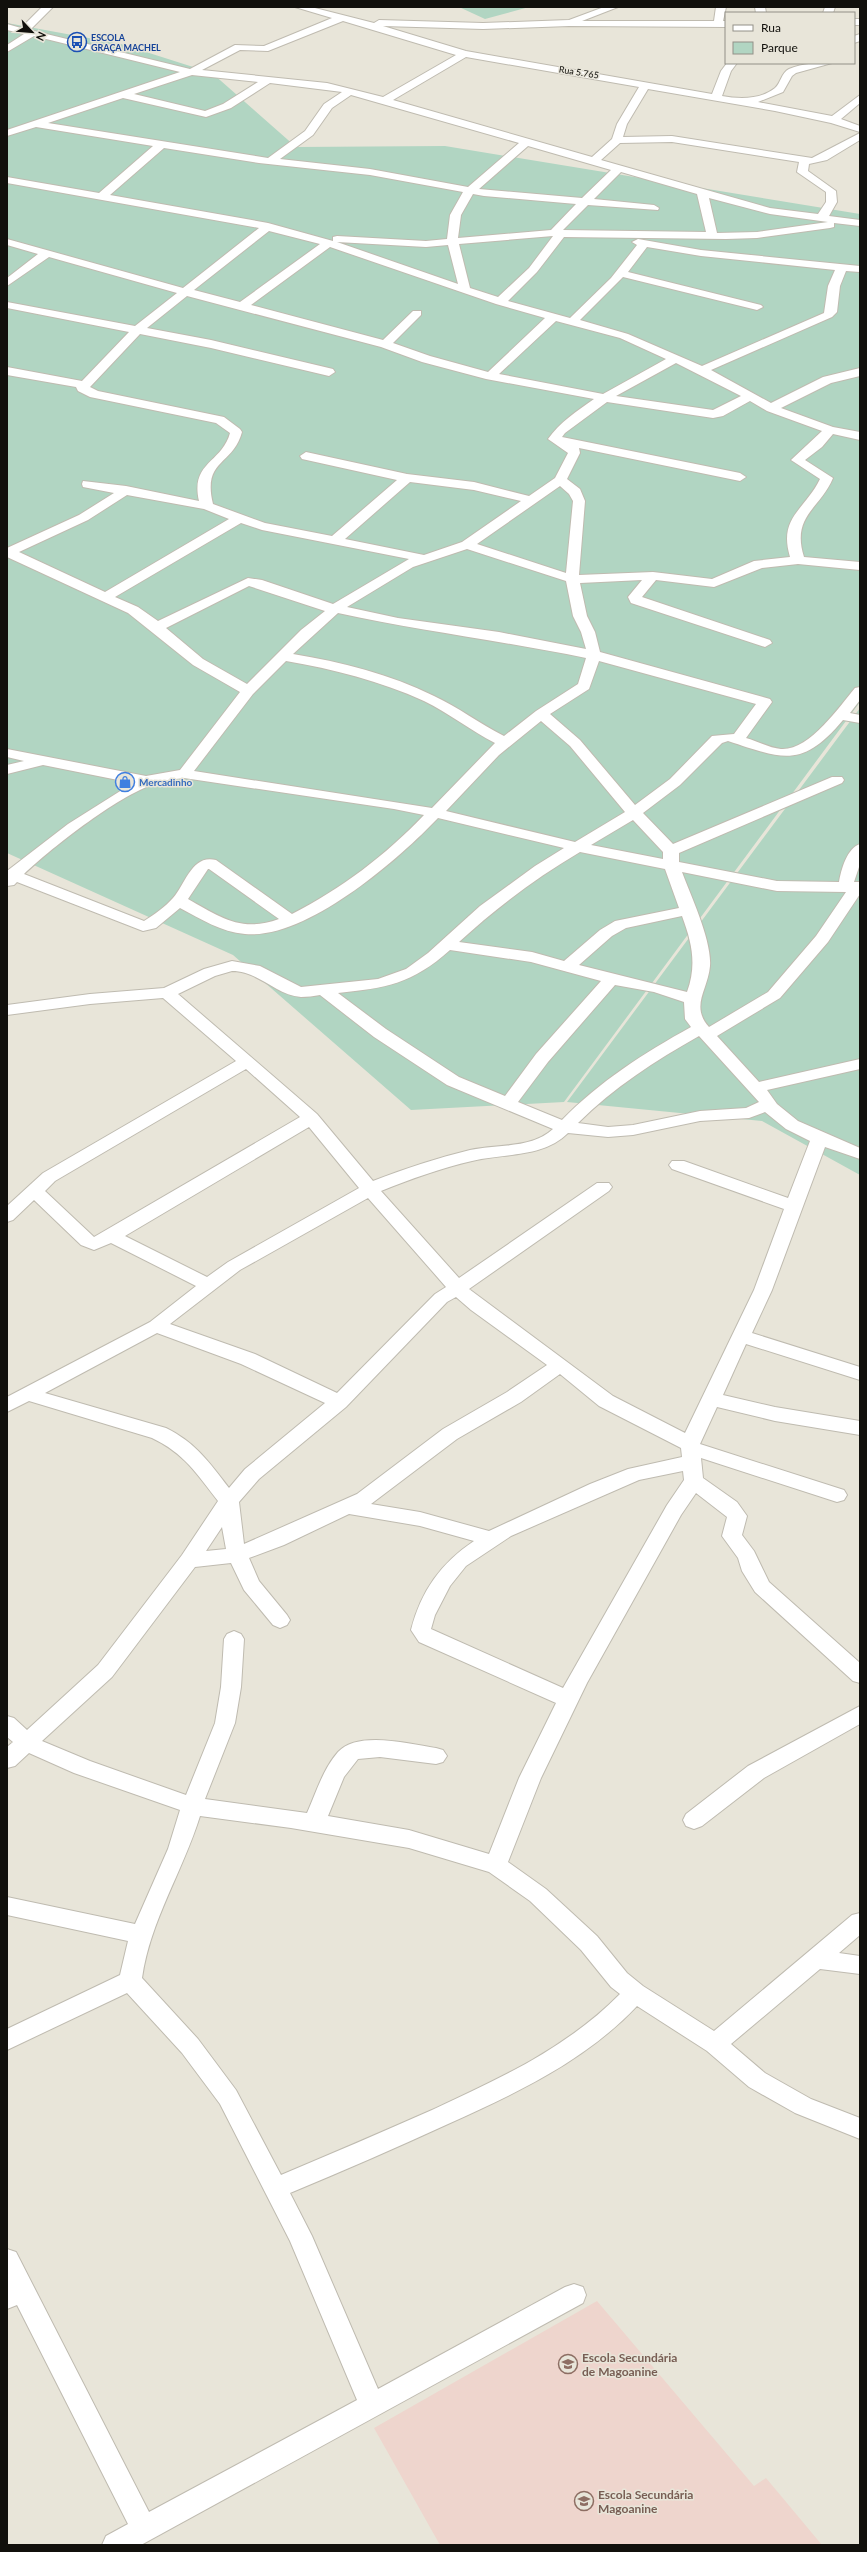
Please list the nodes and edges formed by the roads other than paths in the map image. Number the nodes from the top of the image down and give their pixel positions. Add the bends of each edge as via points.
1 (48, 7) edge
2 (300, 7) edge
3 (613, 7) edge
4 (721, 7) edge
5 (341, 18) junction
6 (363, 23) junction
7 (569, 23) junction
8 (722, 24) edge
9 (7, 27) edge
10 (29, 31) junction
11 (7, 49) edge
12 (464, 54) junction
13 (731, 64) edge
14 (823, 64) edge
15 (191, 72) junction
16 (267, 81) junction
17 (646, 84) junction
18 (350, 91) junction
19 (122, 95) junction
20 (716, 98) junction
21 (860, 98) edge
22 (384, 101) junction
23 (746, 103) junction
24 (834, 120) junction
25 (37, 124) junction
26 (7, 126) edge
27 (21, 129) junction
28 (860, 129) edge
29 (7, 133) edge
30 (860, 136) edge
31 (617, 140) junction
32 (526, 142) junction
33 (163, 143) junction
34 (805, 160) junction
35 (271, 161) junction
36 (594, 161) junction
37 (619, 168) junction
38 (7, 180) edge
39 (470, 191) junction
40 (702, 192) junction
41 (101, 197) junction
42 (587, 201) junction
43 (654, 208) dead end
44 (822, 218) junction
45 (844, 222) junction
46 (860, 223) edge
47 (268, 226) junction
48 (860, 229) edge
49 (557, 233) junction
50 (604, 234) junction
51 (308, 236) junction
52 (712, 236) junction
53 (7, 242) edge
54 (452, 242) junction
55 (328, 243) junction
56 (644, 244) junction
57 (46, 254) junction
58 (842, 267) junction
59 (860, 269) edge
60 (620, 273) junction
61 (7, 283) edge
62 (465, 289) junction
63 (183, 291) junction
64 (500, 302) junction
65 (7, 305) edge
66 (241, 307) junction
67 (757, 307) dead end
68 (417, 313) dead end
69 (554, 316) junction
70 (573, 321) junction
71 (137, 330) junction
72 (385, 344) junction
73 (676, 358) junction
74 (702, 370) junction
75 (7, 371) edge
76 (329, 372) dead end
77 (860, 372) edge
78 (490, 376) junction
79 (83, 385) junction
80 (748, 396) junction
81 (606, 397) junction
82 (771, 408) junction
83 (830, 430) junction
84 (860, 436) edge
85 (554, 439) junction
86 (306, 456) dead end
87 (740, 477) dead end
88 (407, 478) junction
89 (560, 480) junction
90 (88, 484) dead end
91 (126, 490) junction
92 (532, 500) junction
93 (207, 506) junction
94 (238, 519) junction
95 (336, 540) junction
96 (467, 545) junction
97 (8, 552) edge
98 (421, 558) junction
99 (798, 560) junction
100 (860, 566) edge
101 (652, 576) junction
102 (572, 579) junction
103 (107, 596) junction
104 (335, 609) junction
105 (157, 627) junction
106 (765, 643) dead end
107 (594, 655) junction
108 (283, 656) junction
109 (248, 691) junction
110 (860, 691) edge
111 (541, 714) junction
112 (841, 715) junction
113 (860, 719) edge
114 (738, 739) junction
115 (505, 742) junction
116 (7, 753) edge
117 (40, 760) junction
118 (7, 770) edge
119 (184, 774) junction
120 (837, 780) dead end
121 (147, 781) junction
122 (434, 813) junction
123 (634, 813) junction
124 (578, 847) junction
125 (860, 848) edge
126 (671, 858) junction
127 (9, 878) edge
128 (854, 887) edge
129 (179, 901) junction
130 (686, 911) junction
131 (292, 921) junction
132 (446, 944) junction
133 (568, 966) junction
134 (611, 979) junction
135 (325, 990) junction
136 (167, 994) junction
137 (692, 999) junction
138 (7, 1010) edge
139 (704, 1032) junction
140 (246, 1062) junction
141 (860, 1064) edge
142 (755, 1088) junction
143 (508, 1104) junction
144 (767, 1105) junction
145 (311, 1118) junction
146 (564, 1127) junction
147 (819, 1140) junction
148 (860, 1154) edge
149 (678, 1165) dead end
150 (603, 1187) dead end
151 (370, 1189) junction
152 (34, 1190) junction
153 (794, 1207) junction
154 (7, 1216) edge
155 (111, 1236) junction
156 (208, 1285) junction
157 (458, 1289) junction
158 (156, 1326) junction
159 (741, 1336) junction
160 (560, 1365) junction
161 (860, 1374) edge
162 (26, 1394) junction
163 (712, 1399) junction
164 (339, 1402) junction
165 (7, 1405) edge
166 (857, 1423) edge
167 (692, 1459) junction
168 (837, 1496) dead end
169 (229, 1501) junction
170 (348, 1507) junction
171 (491, 1539) junction
172 (237, 1555) junction
173 (189, 1560) junction
174 (280, 1620) dead end
175 (234, 1639) dead end
176 (860, 1675) edge
177 (568, 1699) junction
178 (860, 1714) edge
179 (7, 1724) edge
180 (27, 1743) junction
181 (436, 1756) dead end
182 (7, 1760) edge
183 (192, 1806) junction
184 (694, 1820) dead end
185 (314, 1823) junction
186 (496, 1865) junction
187 (7, 1906) edge
188 (860, 1922) edge
189 (141, 1935) junction
190 (814, 1959) junction
191 (860, 1965) edge
192 (130, 1981) junction
193 (635, 1993) junction
194 (7, 2040) edge
195 (714, 2044) junction
196 (860, 2130) edge
197 (276, 2188) junction
198 (7, 2260) edge
199 (15, 2294) edge
200 (574, 2295) dead end
201 (372, 2405) junction
202 (144, 2529) junction
203 (115, 2545) edge

1 - 10 street
2 - 5 street, Rua 5.765
3 - 7 street
4 - 8 street
5 - 6 street, Rua 5.765
5 - 15 street via 265,49 238,47
6 - 7 street via 483,26
6 - 12 street, Rua 5.765
7 - 8 street
9 - 10 street
10 - 11 street
10 - 15 street
12 - 17 street, Rua 5.765
12 - 22 street
13 - 20 street
14 - 23 street via 793,71 788,74 780,90
15 - 16 street
15 - 19 street
16 - 18 street via 327,86
16 - 19 street via 227,106 206,114
17 - 20 street, Rua 5.765
17 - 31 street via 622,124
18 - 22 street
18 - 35 street via 328,106 309,133
19 - 25 street
20 - 23 street, Rua 5.765
21 - 24 street
22 - 32 street
23 - 24 street, Rua 5.765
24 - 28 street, Rua 5.765
25 - 27 street
25 - 33 street
26 - 27 street
27 - 29 street
30 - 34 street via 819,160
31 - 34 street via 672,139
31 - 36 street
32 - 36 street
32 - 39 street
33 - 35 street
33 - 41 street
34 - 44 street via 802,172 827,188 833,196 832,204
35 - 39 street via 370,172
36 - 37 street
37 - 40 street
37 - 42 street
38 - 41 street
39 - 42 street
39 - 54 street via 455,219 451,234
40 - 44 street via 770,211
40 - 52 street
41 - 47 street
42 - 43 street
42 - 49 street
44 - 45 street
45 - 46 street
45 - 48 street
45 - 52 street via 757,235
47 - 51 street
47 - 63 street
49 - 50 street
49 - 54 street
49 - 64 street via 533,270
50 - 52 street
50 - 56 street
51 - 54 street via 393,244
51 - 55 street
53 - 57 street
54 - 62 street
55 - 62 street
55 - 66 street
56 - 58 street via 701,253
56 - 60 street
57 - 61 street
57 - 63 street
58 - 59 street
58 - 74 street via 834,286 831,312 828,315
60 - 67 street
60 - 70 street
62 - 64 street
63 - 66 street
63 - 71 street
64 - 69 street
65 - 71 street
66 - 72 street
68 - 72 street
69 - 70 street
69 - 78 street
70 - 73 street via 624,336
71 - 76 street
71 - 79 street
72 - 78 street via 426,359
73 - 74 street
73 - 81 street
74 - 80 street
75 - 79 street
77 - 82 street via 827,380
78 - 81 street
79 - 93 street via 85,391 94,394 187,412 220,420 231,426 236,432 235,440 205,474 202,483 202,493
80 - 81 street via 716,414 638,404
80 - 82 street
81 - 85 street via 582,413
82 - 83 street
83 - 84 street
83 - 99 street via 818,444 796,460 827,478 798,517 792,530
85 - 87 street
85 - 89 street via 573,449 574,453
86 - 88 street
88 - 92 street via 474,486
88 - 95 street
89 - 92 street
89 - 102 street via 575,492 579,501
90 - 91 street
91 - 93 street
91 - 97 street via 112,502 80,520
92 - 96 street
93 - 94 street
94 - 95 street
94 - 103 street
95 - 98 street
96 - 98 street
96 - 102 street
97 - 103 street
98 - 104 street
99 - 100 street
99 - 101 street via 759,564 714,583
101 - 102 street
101 - 106 street via 635,597 636,600
102 - 107 street via 580,616 588,632
103 - 105 street
104 - 105 street via 248,582
104 - 107 street
104 - 108 street
105 - 109 street via 198,662
107 - 111 street via 584,686
107 - 114 street via 765,702
108 - 109 street
108 - 115 street via 345,669 429,699 481,731
109 - 119 street
110 - 112 street
111 - 115 street
111 - 123 street via 575,744
112 - 113 street
112 - 114 street via 824,734 794,752 780,753
114 - 123 street via 717,739 675,782
115 - 122 street
116 - 117 street
117 - 118 street
117 - 121 street
119 - 121 street via 166,775
119 - 122 street
120 - 126 street via 700,837
121 - 127 street via 87,818
122 - 124 street
122 - 131 street via 412,836 375,866 310,912
123 - 124 street
123 - 126 street
124 - 126 street
124 - 132 street via 540,869 486,909
125 - 128 street via 849,870
126 - 128 street via 777,886
126 - 130 street
127 - 129 street via 143,926 150,925
128 - 139 street via 822,939 774,994
129 - 131 street via 219,923 241,930 255,930
129 - 131 street via 202,866 211,863
130 - 133 street via 621,924 606,933
130 - 137 street via 696,932 702,965
132 - 133 street via 497,951
132 - 135 street via 412,972 395,980
133 - 134 street
134 - 137 street via 657,988
134 - 143 street via 542,1058
135 - 136 street via 290,990 252,968 234,965
135 - 143 street via 380,1033 453,1081
136 - 138 street via 90,999
136 - 140 street via 189,1010
137 - 139 street via 693,1019
139 - 142 street
139 - 146 street via 646,1059 598,1093
140 - 145 street
140 - 152 street via 49,1177
141 - 142 street
142 - 144 street via 764,1097
143 - 146 street
144 - 146 street via 748,1113 700,1116 633,1130 608,1132
144 - 147 street via 783,1119
145 - 151 street
145 - 155 street
146 - 151 street via 552,1139 546,1141 515,1150 472,1155 402,1176
147 - 148 street
147 - 153 street
149 - 153 street
150 - 157 street
151 - 156 street via 234,1266
151 - 157 street
152 - 154 street
152 - 155 street via 88,1241 94,1244
153 - 159 street via 763,1290
155 - 156 street
156 - 158 street
157 - 160 street via 516,1336
157 - 164 street via 428,1310
158 - 162 street
158 - 164 street via 248,1359
159 - 161 street
159 - 163 street
160 - 167 street via 606,1401
160 - 170 street via 514,1397 450,1434 364,1499
162 - 165 street
162 - 169 street via 159,1433 175,1441 192,1454
163 - 166 street via 775,1414
163 - 167 street
164 - 169 street via 252,1474
167 - 168 street via 740,1462
167 - 171 street via 597,1489
167 - 176 street via 737,1516 732,1536 747,1556 752,1572 762,1587
167 - 177 street via 674,1510
169 - 172 street
169 - 173 street
170 - 171 street via 420,1520
170 - 172 street via 277,1540
171 - 177 street via 459,1561 442,1582 425,1615 421,1630 426,1637 444,1646
172 - 173 street
172 - 174 street via 251,1585
173 - 180 street via 105,1671
175 - 183 street via 231,1687 225,1722
177 - 186 street via 530,1778
178 - 184 street via 756,1772
179 - 180 street
180 - 182 street
180 - 183 street via 82,1767
181 - 185 street via 373,1748 351,1753 341,1762
183 - 185 street
183 - 189 street via 179,1849
185 - 186 street via 409,1839
186 - 193 street via 538,1894 589,1943 619,1980
187 - 189 street
188 - 190 street
189 - 192 street
190 - 191 street
190 - 195 street
192 - 194 street
192 - 197 street via 190,2046 228,2097
193 - 195 street
193 - 197 street via 599,2029 515,2084 370,2150
195 - 196 street via 757,2080 803,2106
197 - 201 street via 300,2236
198 - 199 street
199 - 202 street
200 - 201 street
201 - 202 street
202 - 203 street

